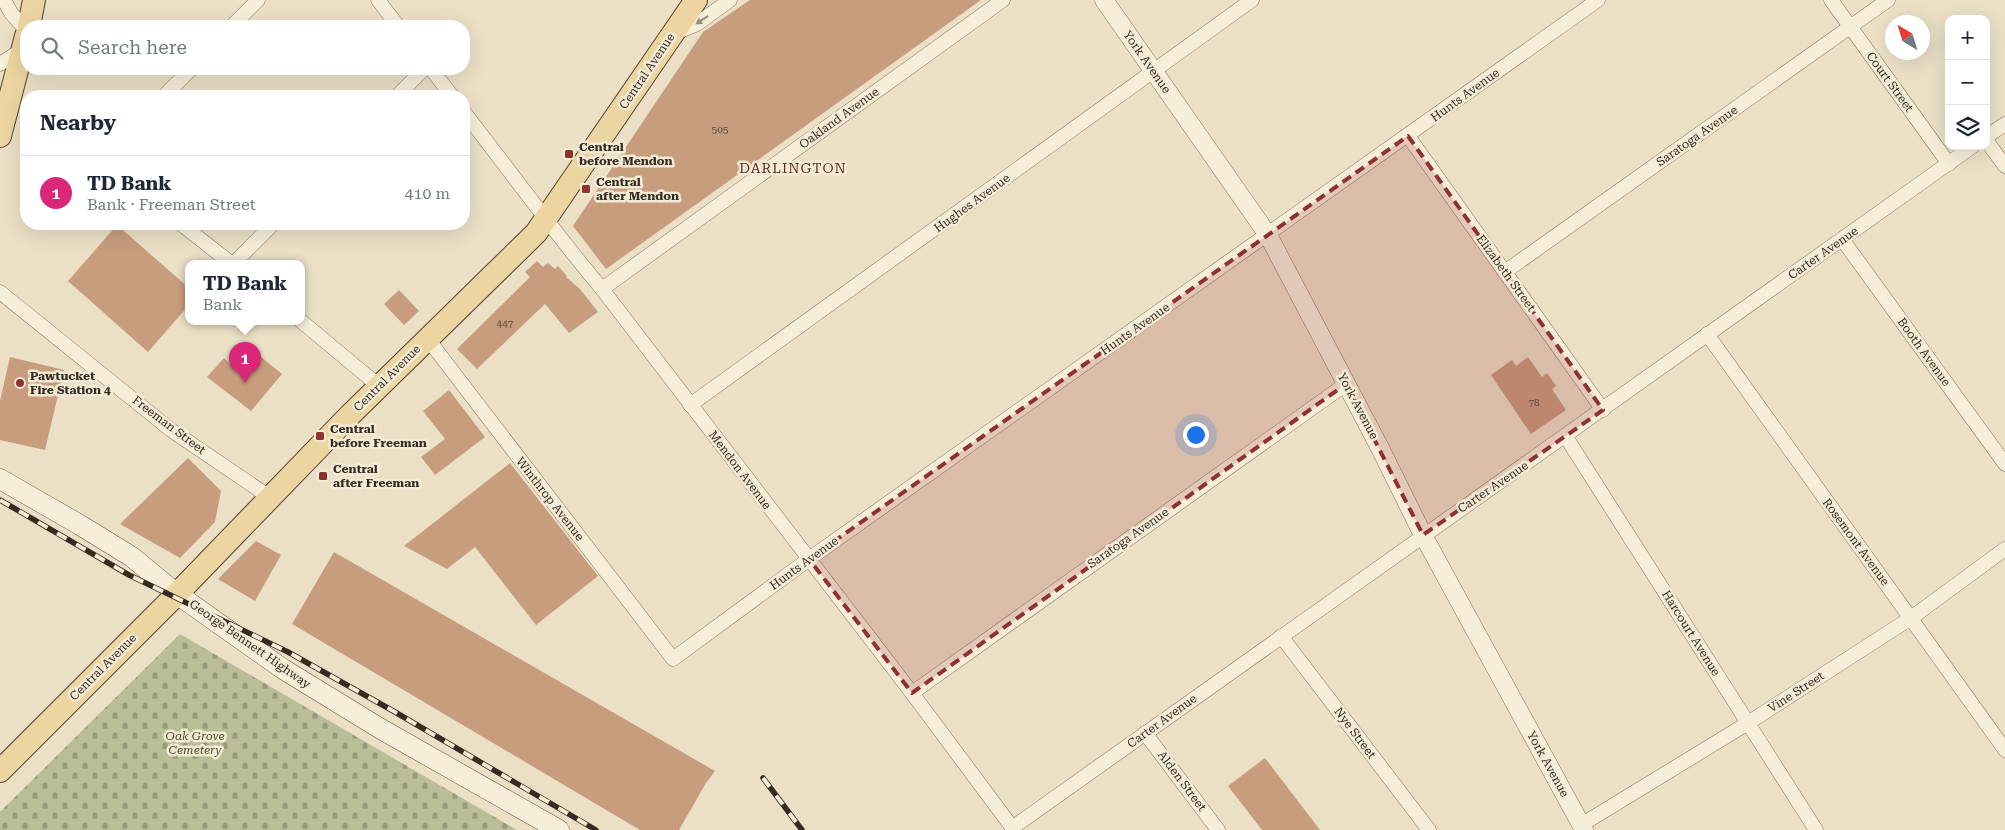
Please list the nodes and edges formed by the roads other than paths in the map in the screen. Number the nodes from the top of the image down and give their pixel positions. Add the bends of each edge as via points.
1 (4, 0) edge
2 (34, 0) edge
3 (258, 0) edge
4 (378, 0) edge
5 (696, 0) edge
6 (730, 0) edge
7 (1003, 0) edge
8 (1104, 0) edge
9 (1252, 0) edge
10 (1598, 0) edge
11 (1831, 0) edge
12 (1888, 0) edge
13 (30, 20) edge
14 (238, 20) edge
15 (393, 20) edge
16 (1850, 27) junction
17 (20, 30) edge
18 (671, 35) junction
19 (20, 44) edge
20 (0, 64) edge
21 (1154, 72) junction
22 (20, 75) edge
23 (185, 75) edge
24 (418, 75) edge
25 (435, 75) edge
26 (170, 90) edge
27 (403, 90) edge
28 (447, 90) edge
29 (470, 120) edge
30 (2005, 124) edge
31 (1990, 135) edge
32 (0, 136) edge
33 (1408, 136) junction
34 (1990, 144) edge
35 (1968, 150) edge
36 (1949, 164) junction
37 (2005, 166) edge
38 (546, 220) junction
39 (190, 230) edge
40 (267, 230) edge
41 (1268, 235) junction
42 (1842, 239) junction
43 (227, 260) edge
44 (236, 260) edge
45 (1506, 271) junction
46 (602, 289) junction
47 (0, 292) edge
48 (305, 324) edge
49 (1707, 334) junction
50 (427, 338) junction
51 (1346, 384) junction
52 (379, 386) junction
53 (690, 405) junction
54 (1603, 410) junction
55 (1566, 437) junction
56 (2005, 464) edge
57 (0, 479) edge
58 (271, 498) junction
59 (1423, 535) junction
60 (2005, 549) edge
61 (809, 559) junction
62 (178, 594) junction
63 (1911, 618) junction
64 (1281, 636) junction
65 (673, 659) joint
66 (912, 693) junction
67 (1748, 723) junction
68 (1145, 733) junction
69 (2005, 750) edge
70 (0, 771) edge
71 (1582, 828) edge
72 (1013, 829) edge
73 (559, 830) edge
74 (1218, 830) edge
75 (1429, 830) edge
76 (1816, 830) edge

1 - 17 street
2 - 13 main road
3 - 14 street
4 - 15 street
5 - 18 main road, Central Avenue
6 -> 18 street via 697,24
7 - 46 street, Oakland Avenue
8 - 21 street, York Avenue
9 - 21 street, Hughes Avenue
10 - 33 street, Hunts Avenue
11 - 16 street, Court Street
12 - 16 street, Saratoga Avenue
16 - 36 street, Court Street
16 - 45 street, Saratoga Avenue
18 - 38 main road, Central Avenue
19 - 20 street
21 - 41 street, York Avenue
21 - 53 street, Hughes Avenue
22 - 32 main road via 18,94
23 - 26 street
24 - 27 street
25 - 28 street
29 - 38 street, Mendon Avenue
30 - 31 street
33 - 41 street, Hunts Avenue
33 - 45 street, Elizabeth Street
34 - 37 street
35 - 36 street, Carter Avenue
36 - 42 street, Carter Avenue
38 - 46 street, Mendon Avenue
38 - 50 main road, Central Avenue via 516,254
39 - 43 street
40 - 44 street
41 - 51 street, York Avenue
41 - 61 street, Hunts Avenue
42 - 49 street, Carter Avenue
42 - 56 street, Booth Avenue
45 - 54 street, Elizabeth Street
46 - 53 street, Mendon Avenue
47 - 58 street, Freeman Street via 172,430
48 - 52 street
49 - 54 street, Carter Avenue
49 - 63 street, Rosemont Avenue
50 - 52 main road, Central Avenue
50 - 65 street, Winthrop Avenue
51 - 59 street, York Avenue
51 - 66 street, Saratoga Avenue
52 - 58 main road, Central Avenue
53 - 61 street, Mendon Avenue
54 - 55 street, Carter Avenue
55 - 59 street, Carter Avenue
55 - 67 street, Harcourt Avenue
57 - 62 main road, George Bennett Highway via 132,557
58 - 62 main road, Central Avenue
59 - 64 street, Carter Avenue
59 - 71 street, York Avenue
60 - 63 street, Vine Street
61 - 65 street, Hunts Avenue
61 - 66 street, Mendon Avenue
62 - 70 main road, Central Avenue
62 - 73 main road, George Bennett Highway via 283,669
63 - 67 street, Vine Street
63 - 69 street, Rosemont Avenue
64 - 68 street, Carter Avenue
64 - 75 street, Nye Street
66 - 72 street, Mendon Avenue
67 - 71 street, Vine Street
67 - 76 street, Harcourt Avenue
68 - 72 street, Carter Avenue
68 - 74 street, Alden Street

